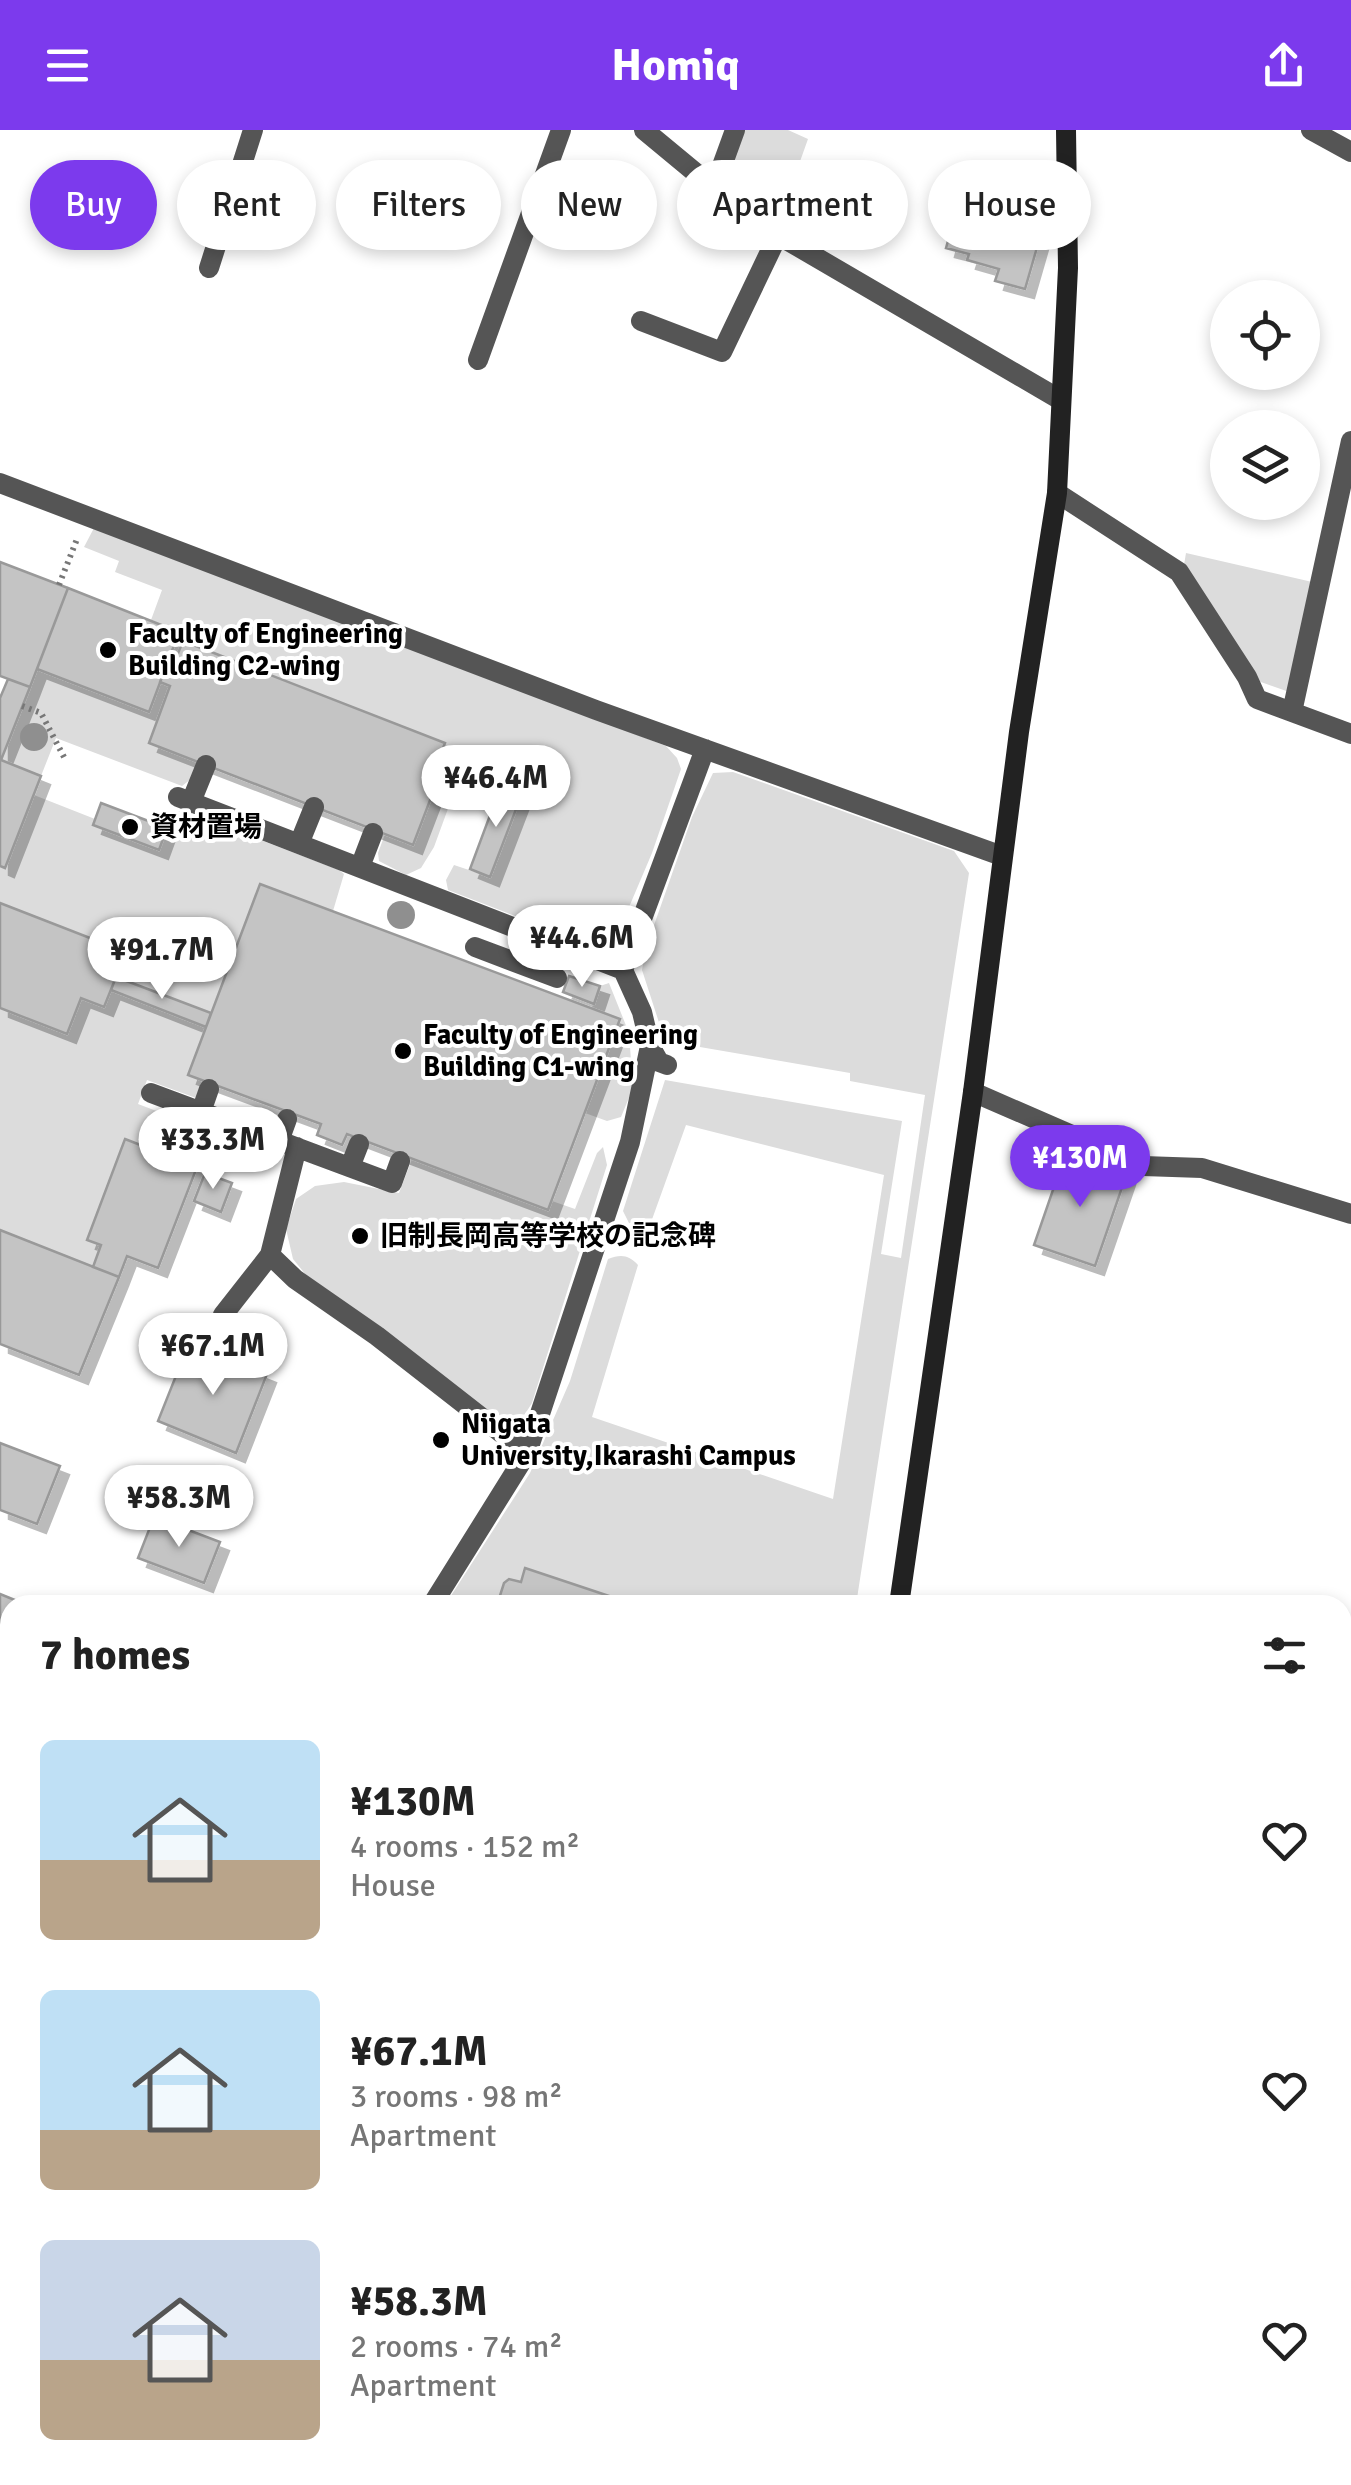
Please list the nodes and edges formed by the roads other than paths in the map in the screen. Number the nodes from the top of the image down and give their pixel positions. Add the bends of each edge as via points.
1 (253, 130) edge
2 (562, 130) edge
3 (644, 130) edge
4 (735, 130) edge
5 (1066, 130) edge
6 (1311, 130) edge
7 (1346, 143) edge
8 (680, 160) edge
9 (724, 160) edge
10 (771, 250) edge
11 (804, 250) edge
12 (209, 268) dead end
13 (642, 320) dead end
14 (478, 360) dead end
15 (1059, 399) junction
16 (1351, 441) edge
17 (0, 483) edge
18 (1057, 493) junction
19 (1292, 712) junction
20 (1351, 734) edge
21 (705, 749) junction
22 (206, 764) dead end
23 (314, 807) dead end
24 (373, 833) dead end
25 (299, 844) junction
26 (1002, 856) junction
27 (360, 868) junction
28 (487, 916) junction
29 (623, 970) junction
30 (557, 978) dead end
31 (650, 1046) junction
32 (667, 1064) dead end
33 (209, 1089) dead end
34 (974, 1092) junction
35 (151, 1093) dead end
36 (195, 1110) junction
37 (286, 1119) dead end
38 (288, 1144) junction
39 (359, 1144) dead end
40 (174, 1148) dead end
41 (400, 1161) dead end
42 (350, 1167) junction
43 (1351, 1214) edge
44 (270, 1256) junction
45 (223, 1315) dead end
46 (527, 1454) junction
47 (438, 1595) edge
48 (900, 1595) edge

1 - 12 street
2 - 14 street
3 - 8 street
4 - 9 street
5 - 15 street via 1068,268
6 - 7 street
10 - 13 street via 722,352
11 - 15 street
15 - 18 street
16 - 19 street
17 - 21 street
18 - 19 street via 1180,572 1257,699
18 - 26 street
19 - 20 street
21 - 26 street
21 - 29 street
22 - 25 street via 184,799
23 - 25 street
24 - 27 street
25 - 27 street
26 - 34 street
27 - 28 street
28 - 29 street
28 - 30 street via 472,954
29 - 31 street
31 - 32 street
31 - 46 street via 630,1142
33 - 36 street
34 - 43 street via 1143,1166 1202,1168
34 - 48 street
35 - 36 street
36 - 38 street
36 - 40 street
37 - 38 street
38 - 42 street
38 - 44 street
39 - 42 street
41 - 42 street via 392,1183
44 - 45 street
44 - 46 street
46 - 47 street

